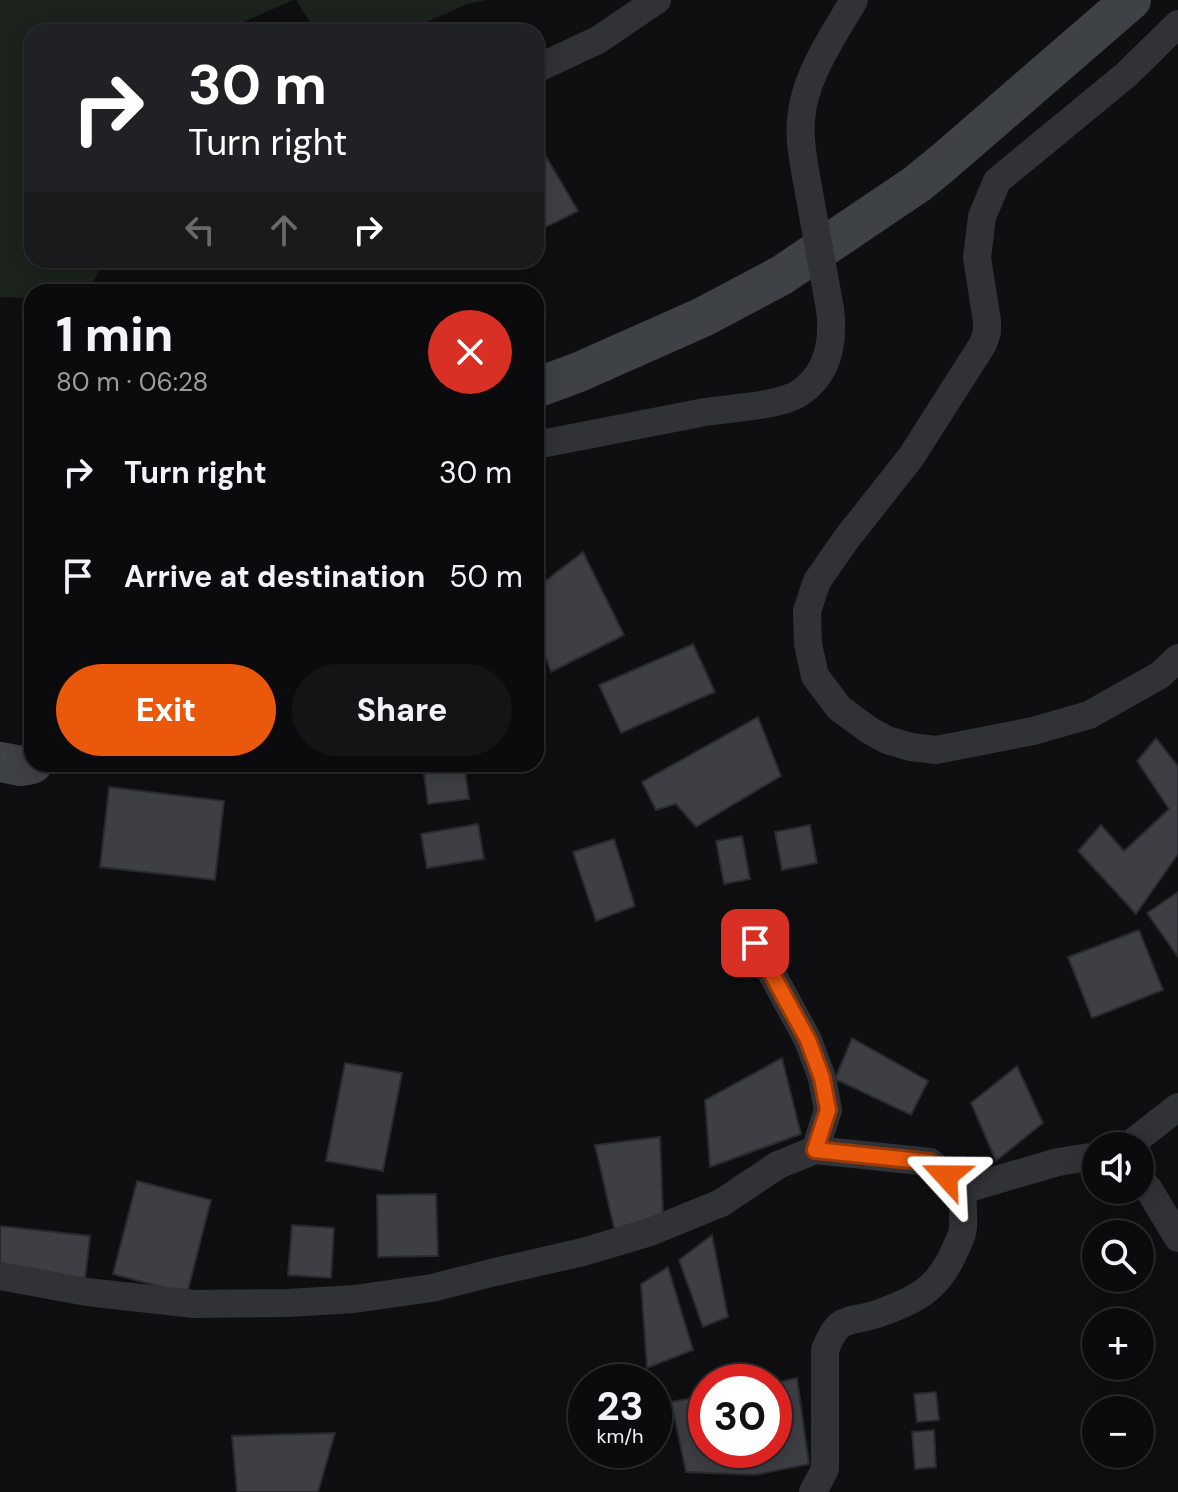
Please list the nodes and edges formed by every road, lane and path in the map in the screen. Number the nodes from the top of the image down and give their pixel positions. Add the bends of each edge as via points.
1 (657, 0) edge
2 (854, 0) edge
3 (1131, 0) edge
4 (1178, 24) edge
5 (544, 65) edge
6 (544, 385) edge
7 (544, 443) edge
8 (1178, 658) edge
9 (0, 762) edge
10 (24, 765) edge
11 (755, 943) dead end
12 (1178, 1107) edge
13 (1146, 1132) edge
14 (815, 1150) junction
15 (1082, 1158) edge
16 (962, 1190) junction
17 (1154, 1198) edge
18 (1178, 1238) edge
19 (0, 1276) edge
20 (813, 1492) edge

1 - 5 street via 598,40
2 - 7 street, bridge via 815,69 800,137 832,331 816,378 800,393 776,402
3 - 6 main road via 917,184 782,275 703,317
4 - 8 street via 1127,74 997,181 979,230 977,258 987,321 983,344 911,457 817,581 807,611 815,676 839,708 887,740 911,747 936,750 1089,715 1160,675
9 - 10 main road
11 - 14 street via 808,1040 822,1078 828,1110
12 - 13 street
14 - 16 street via 930,1162
14 - 19 street via 778,1165 721,1203 650,1232 432,1288 354,1299 194,1304
15 - 16 street
16 - 20 street via 963,1229 949,1264 930,1289 873,1315 845,1321 832,1332 825,1350 825,1469
17 - 18 street

